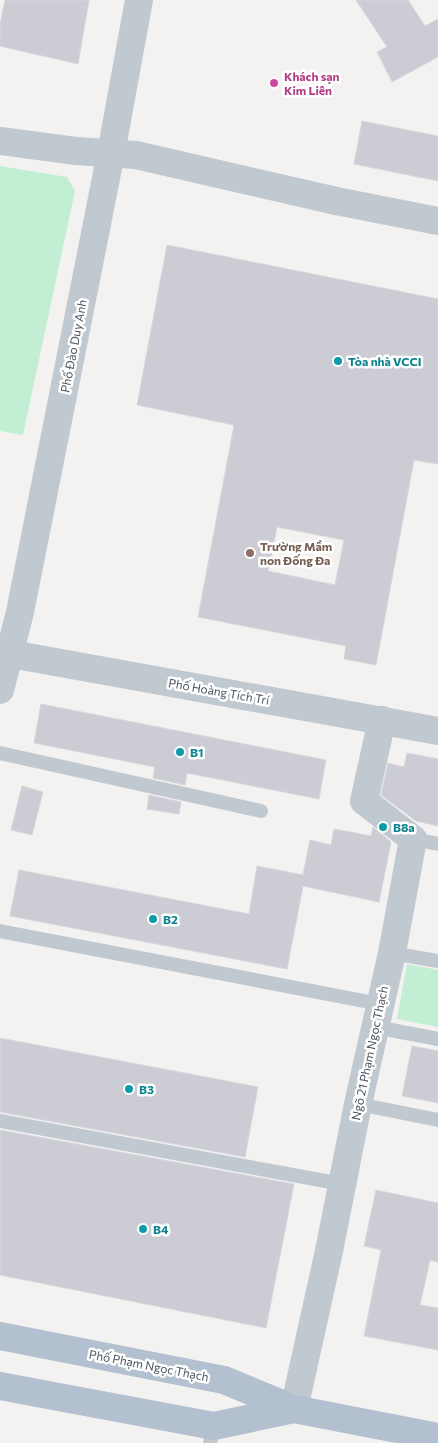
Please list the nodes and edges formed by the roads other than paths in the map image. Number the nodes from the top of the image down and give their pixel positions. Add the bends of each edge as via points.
1 (139, 0) edge
2 (0, 141) edge
3 (111, 153) junction
4 (438, 221) edge
5 (4, 652) edge
6 (0, 690) edge
7 (382, 720) junction
8 (438, 731) edge
9 (0, 753) edge
10 (261, 811) dead end
11 (426, 841) edge
12 (0, 931) edge
13 (392, 953) junction
14 (438, 961) edge
15 (377, 1015) junction
16 (438, 1039) edge
17 (358, 1104) junction
18 (438, 1120) edge
19 (0, 1121) edge
20 (342, 1184) junction
21 (0, 1336) edge
22 (0, 1386) edge
23 (294, 1409) junction
24 (212, 1434) edge
25 (438, 1437) edge

1 - 3 street, Phố Đào Duy Anh
2 - 3 street
3 - 4 street via 136,155 336,202
3 - 5 street, Phố Đào Duy Anh via 20,612
5 - 6 street, Phố Đào Duy Anh
5 - 7 street, Phố Hoàng Tích Trí
7 - 8 street, Phố Hoàng Tích Trí
7 - 11 street, Ngõ 21 Phạm Ngọc Thạch via 364,801
9 - 10 lane
11 - 13 street, Ngõ 21 Phạm Ngọc Thạch
12 - 15 lane
13 - 14 lane
13 - 15 street, Ngõ 21 Phạm Ngọc Thạch
15 - 16 lane
15 - 17 street, Ngõ 21 Phạm Ngọc Thạch
17 - 18 lane
17 - 20 street, Ngõ 21 Phạm Ngọc Thạch
19 - 20 lane
20 - 23 street, Ngõ 21 Phạm Ngọc Thạch
21 - 23 main road, Phố Phạm Ngọc Thạch via 224,1380
22 - 24 main road, Phố Phạm Ngọc Thạch
23 - 24 main road, Phố Phạm Ngọc Thạch
23 - 25 main road, Phố Phạm Ngọc Thạch

